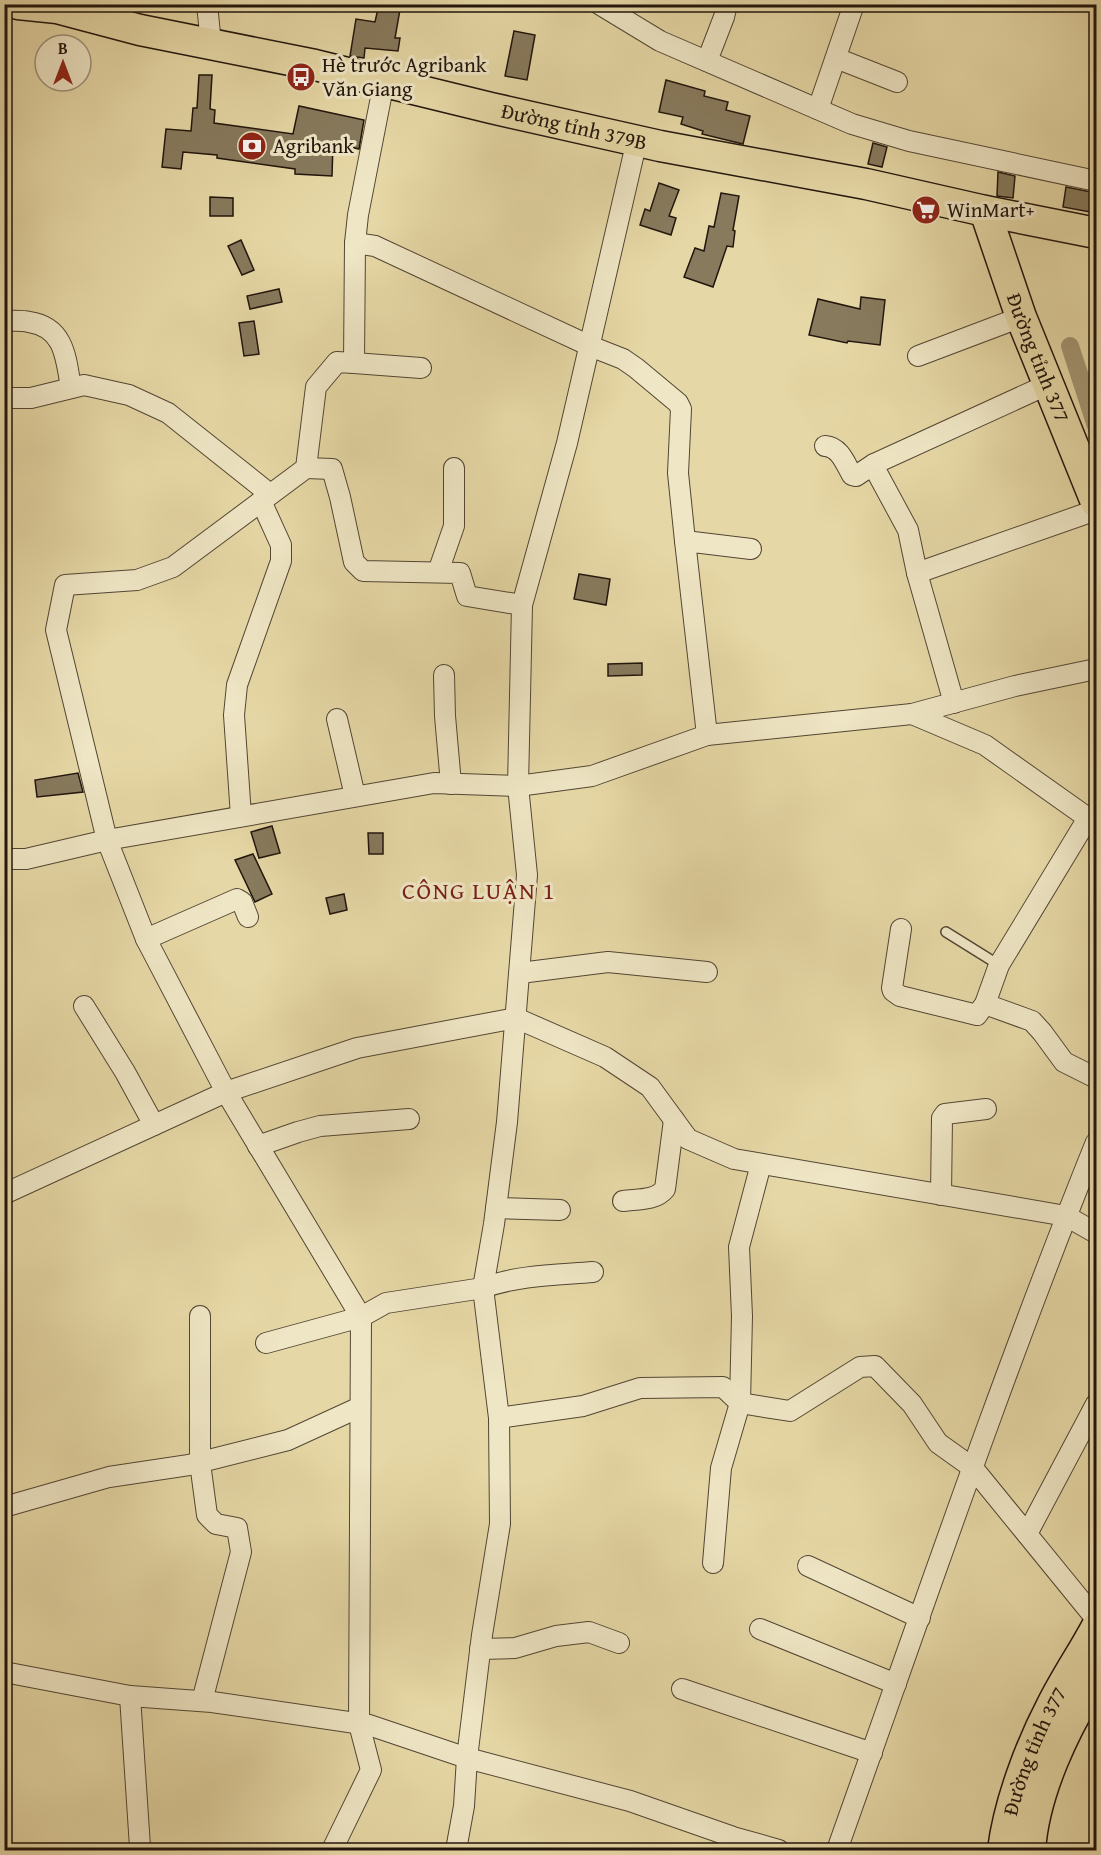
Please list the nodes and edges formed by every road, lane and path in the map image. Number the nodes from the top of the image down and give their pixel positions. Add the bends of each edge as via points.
1 (18, 4) edge
2 (207, 4) edge
3 (599, 4) edge
4 (727, 4) edge
5 (854, 4) edge
6 (211, 44) junction
7 (836, 58) junction
8 (707, 61) junction
9 (384, 82) junction
10 (897, 82) dead end
11 (818, 109) junction
12 (636, 140) junction
13 (1096, 181) edge
14 (985, 211) junction
15 (1096, 233) edge
16 (356, 243) junction
17 (1021, 317) junction
18 (4, 321) edge
19 (590, 346) junction
20 (918, 356) dead end
21 (354, 363) junction
22 (422, 368) dead end
23 (1049, 384) junction
24 (71, 388) junction
25 (4, 398) edge
26 (825, 446) dead end
27 (874, 464) junction
28 (306, 468) junction
29 (454, 468) dead end
30 (265, 498) junction
31 (1096, 502) edge
32 (1096, 510) edge
33 (685, 541) junction
34 (751, 549) dead end
35 (438, 572) junction
36 (917, 573) junction
37 (522, 605) junction
38 (1096, 669) edge
39 (444, 675) dead end
40 (954, 703) junction
41 (912, 714) junction
42 (337, 719) dead end
43 (707, 735) junction
44 (451, 784) junction
45 (518, 786) junction
46 (355, 796) junction
47 (242, 816) junction
48 (107, 840) junction
49 (4, 859) edge
50 (248, 917) dead end
51 (901, 929) dead end
52 (946, 932) dead end
53 (146, 939) junction
54 (999, 965) junction
55 (707, 972) dead end
56 (520, 973) junction
57 (985, 1004) junction
58 (84, 1006) dead end
59 (516, 1018) junction
60 (1096, 1078) edge
61 (226, 1092) junction
62 (986, 1110) dead end
63 (409, 1119) dead end
64 (674, 1120) junction
65 (154, 1125) junction
66 (1096, 1142) edge
67 (258, 1146) junction
68 (761, 1164) junction
69 (4, 1194) edge
70 (941, 1195) junction
71 (623, 1201) dead end
72 (496, 1208) junction
73 (560, 1210) dead end
74 (1066, 1216) junction
75 (1096, 1233) edge
76 (593, 1272) dead end
77 (483, 1288) junction
78 (200, 1316) dead end
79 (361, 1317) junction
80 (266, 1343) dead end
81 (740, 1403) junction
82 (1096, 1404) edge
83 (360, 1407) junction
84 (499, 1418) junction
85 (200, 1462) junction
86 (973, 1467) junction
87 (4, 1506) edge
88 (1027, 1534) junction
89 (713, 1563) dead end
90 (808, 1566) dead end
91 (920, 1618) junction
92 (1096, 1618) edge
93 (1096, 1628) edge
94 (760, 1629) dead end
95 (619, 1643) dead end
96 (480, 1649) junction
97 (4, 1672) edge
98 (1096, 1679) edge
99 (896, 1684) junction
100 (682, 1689) dead end
101 (130, 1696) junction
102 (202, 1701) junction
103 (359, 1724) junction
104 (872, 1753) junction
105 (467, 1758) junction
106 (140, 1847) dead end
107 (332, 1851) edge
108 (456, 1851) edge
109 (779, 1851) edge
110 (837, 1851) edge
111 (1003, 1851) edge
112 (1030, 1851) edge

1 - 6 main road, Đường tỉnh 379B via 57,8
2 - 6 street
3 - 8 street via 660,41
4 - 8 street
5 - 7 street
6 - 9 main road, Đường tỉnh 379B
7 - 10 street
7 - 11 street
8 - 11 street
9 - 12 main road, Đường tỉnh 379B
9 - 16 street
11 - 13 street via 909,141
12 - 14 main road, Đường tỉnh 379B
12 - 19 street
14 - 15 main road, Đường tỉnh 379B
14 - 17 main road, Đường tỉnh 377
16 - 19 street via 375,246
16 - 21 street
17 - 20 street
17 - 23 main road, Đường tỉnh 377
18 - 24 street via 39,324 56,336 64,349
19 - 33 street via 636,368 681,409 678,473
19 - 37 street
21 - 22 street
21 - 28 street via 337,362 316,387
23 - 27 street
23 - 31 main road, Đường tỉnh 377
24 - 25 street via 31,398
24 - 30 street via 84,385 129,395 168,413
26 - 27 street via 838,450 852,475
27 - 36 street via 908,530
28 - 30 street
28 - 35 street via 332,470 354,562 363,571
29 - 35 street via 454,526
30 - 47 street via 281,546 281,561 237,685 234,715
30 - 48 street via 173,567 137,580 65,585 56,630
32 - 36 street
33 - 34 street
33 - 43 street
35 - 37 street via 460,573 467,596
36 - 40 street
37 - 45 street
38 - 40 street
39 - 44 street
40 - 41 street
41 - 43 street
41 - 54 street via 985,745 1088,818
42 - 46 street
43 - 45 street via 592,776
44 - 45 street
44 - 46 street via 434,783
45 - 56 street via 527,875
46 - 47 street
47 - 48 street
48 - 49 street via 26,859
48 - 53 street
50 - 53 street via 237,898
51 - 57 street via 892,988 897,995 973,1015
52 - 54 lane
53 - 61 street
54 - 57 street
55 - 56 street via 608,962
56 - 59 street
57 - 60 street via 1032,1021 1064,1062
58 - 65 street
59 - 61 street via 357,1048
59 - 64 street via 605,1057 650,1087
59 - 72 street
61 - 65 street
61 - 67 street
62 - 70 street via 945,1114 942,1118
63 - 67 street via 320,1126
64 - 68 street via 688,1139 734,1159
64 - 71 street via 665,1189 653,1198
65 - 69 street
66 - 74 street
67 - 79 street
68 - 70 street
68 - 81 street via 739,1247
70 - 74 street
72 - 73 street
72 - 77 street
74 - 75 street
74 - 86 street
76 - 77 street via 517,1280
77 - 79 street via 386,1303
77 - 84 street
78 - 85 street
79 - 80 street
79 - 83 street
81 - 84 street via 723,1387 640,1388 583,1406
81 - 86 street via 790,1411 860,1367 875,1366 912,1404 938,1443
81 - 89 street via 721,1467
82 - 88 street
83 - 85 street via 288,1440
83 - 103 street
84 - 96 street via 500,1524
85 - 87 street via 108,1477
85 - 102 street via 207,1515 216,1524 237,1528 241,1552
86 - 88 street
86 - 91 street
88 - 92 street
90 - 91 street
91 - 99 street
93 - 111 main road, Đường tỉnh 377 via 1052,1705 1024,1770 1007,1823
94 - 99 street
95 - 96 street via 589,1632 515,1647
96 - 105 street
97 - 101 street
98 - 112 main road, Đường tỉnh 377 via 1056,1753 1037,1809
99 - 104 street
100 - 104 street
101 - 102 street
101 - 106 street
102 - 103 street
103 - 105 street
103 - 107 street via 371,1770
104 - 110 street
105 - 108 street
105 - 109 street via 630,1802

